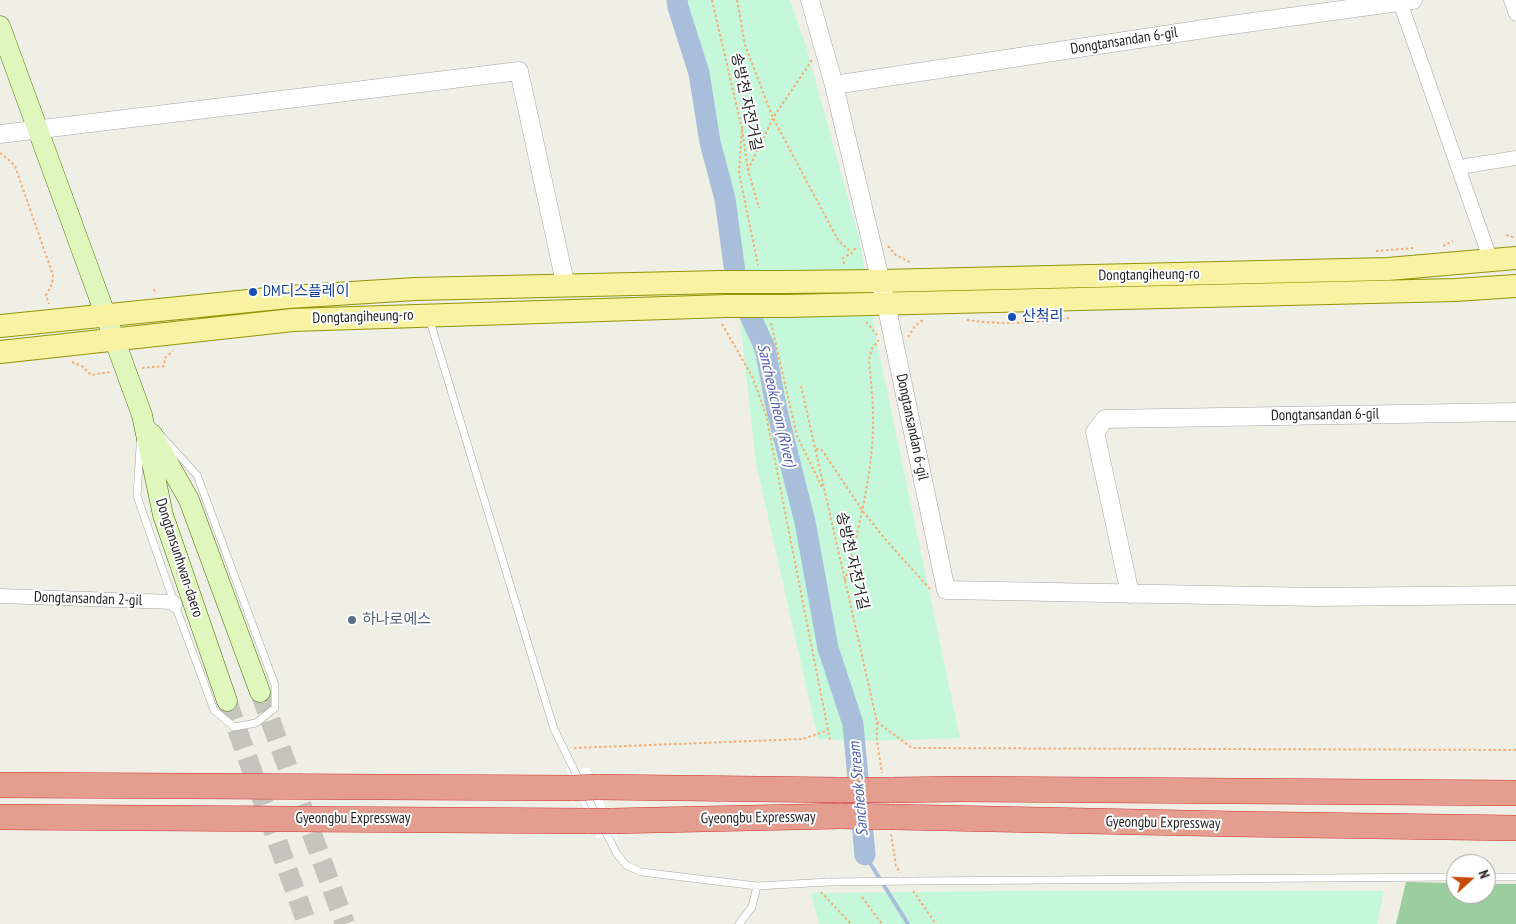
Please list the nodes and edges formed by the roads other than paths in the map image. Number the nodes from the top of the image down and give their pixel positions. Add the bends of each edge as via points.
1 (810, 0) edge
2 (1512, 0) edge
3 (1407, 1) edge
4 (1516, 14) edge
5 (0, 26) edge
6 (834, 85) junction
7 (37, 130) junction
8 (0, 134) edge
9 (1516, 158) edge
10 (1466, 166) dead end
11 (1516, 258) edge
12 (1491, 261) junction
13 (881, 281) junction
14 (1516, 286) edge
15 (566, 287) junction
16 (886, 304) junction
17 (428, 315) junction
18 (106, 316) junction
19 (0, 326) edge
20 (115, 340) junction
21 (0, 352) edge
22 (1516, 412) edge
23 (142, 414) junction
24 (1130, 594) junction
25 (1516, 595) edge
26 (0, 596) edge
27 (175, 605) junction
28 (260, 692) tunnel mouth
29 (227, 701) tunnel mouth
30 (0, 786) edge
31 (1516, 793) edge
32 (0, 817) edge
33 (1516, 828) edge
34 (1516, 876) edge
35 (1446, 877) edge
36 (1496, 877) edge
37 (757, 886) junction
38 (740, 924) edge

1 - 6 street, Dongtansandan 6-gil
2 - 4 street
3 - 6 street, Dongtansandan 6-gil
3 - 12 street
5 - 7 main road
6 - 13 street, Dongtansandan 6-gil
7 - 8 street
7 - 15 street via 519,71
7 - 18 main road
9 - 10 street
11 - 12 main road, Dongtangiheung-ro
12 - 13 main road, Dongtangiheung-ro via 1388,269
13 - 15 main road, Dongtangiheung-ro, bridge
13 - 16 street, Dongtansandan 6-gil
14 - 16 main road, Dongtangiheung-ro
15 - 18 main road, Dongtangiheung-ro via 415,289 288,297
16 - 17 main road, Dongtangiheung-ro, bridge via 787,306 724,314
16 - 24 street, Dongtansandan 6-gil via 946,590
17 - 20 main road, Dongtangiheung-ro via 293,320
17 - 37 lane via 554,729 617,854 626,865 641,872
18 - 19 main road, Dongtangiheung-ro
18 - 20 main road
20 - 21 main road, Dongtangiheung-ro
20 - 23 main road
22 - 24 street, Dongtansandan 6-gil via 1105,419 1095,432
23 - 27 lane via 137,496
23 - 27 lane via 197,475 275,685 275,708 256,723 234,727 214,710
23 - 28 main road, Dongtansunhwan-daero via 189,500
23 - 29 main road, Dongtansunhwan-daero via 163,515
24 - 25 street, Dongtansandan 6-gil via 1317,598
26 - 27 street, Dongtansandan 2-gil via 173,602
30 - 31 highway, Gyeongbu Expressway, bridge
32 - 33 highway, Gyeongbu Expressway, bridge via 600,821 842,816
34 - 36 lane
35 - 37 lane, bridge via 911,884 829,882
37 - 38 lane via 752,907

